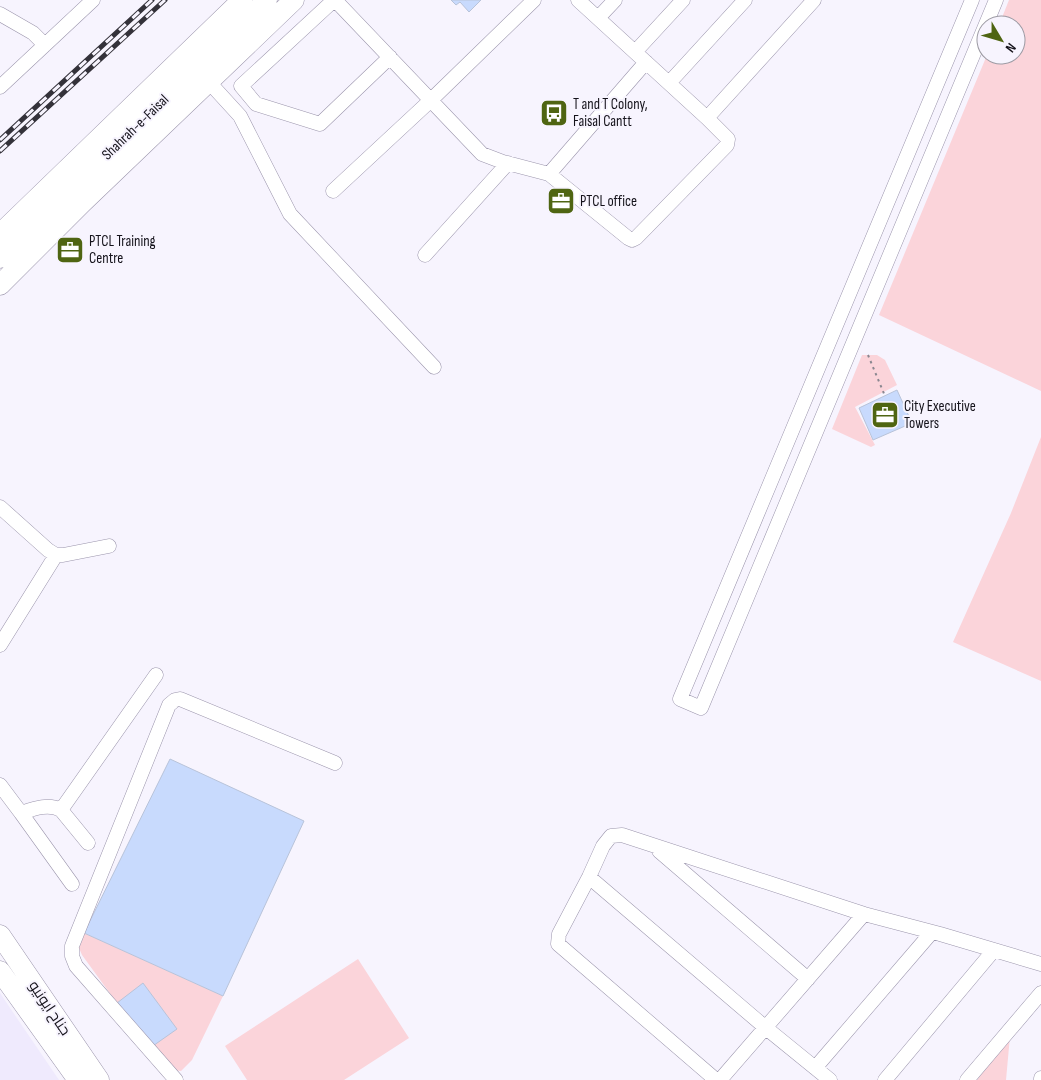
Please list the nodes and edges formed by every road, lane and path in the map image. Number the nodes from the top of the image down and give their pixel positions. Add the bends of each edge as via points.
1 (93, 0) edge
2 (242, 0) edge
3 (266, 0) edge
4 (294, 0) edge
5 (335, 0) edge
6 (534, 0) edge
7 (578, 0) edge
8 (615, 0) edge
9 (683, 0) edge
10 (745, 0) edge
11 (814, 0) edge
12 (972, 0) edge
13 (996, 0) edge
14 (0, 14) edge
15 (598, 18) junction
16 (45, 45) junction
17 (635, 52) junction
18 (390, 58) junction
19 (646, 62) junction
20 (208, 81) junction
21 (669, 83) junction
22 (0, 88) edge
23 (431, 100) junction
24 (707, 118) junction
25 (508, 163) junction
26 (549, 174) junction
27 (894, 188) junction
28 (333, 191) dead end
29 (914, 197) junction
30 (0, 234) edge
31 (2, 256) edge
32 (425, 256) dead end
33 (0, 285) edge
34 (868, 355) dead end
35 (434, 367) dead end
36 (885, 396) dead end
37 (5, 511) edge
38 (0, 526) edge
39 (748, 537) junction
40 (769, 545) junction
41 (109, 546) dead end
42 (56, 555) junction
43 (0, 645) edge
44 (156, 675) dead end
45 (335, 763) dead end
46 (0, 785) edge
47 (61, 810) junction
48 (20, 813) junction
49 (88, 842) dead end
50 (654, 846) junction
51 (589, 877) junction
52 (72, 884) dead end
53 (864, 914) junction
54 (932, 932) junction
55 (0, 935) edge
56 (994, 950) junction
57 (1041, 964) edge
58 (0, 971) edge
59 (808, 979) junction
60 (1041, 993) edge
61 (766, 1028) junction
62 (815, 1068) junction
63 (78, 1080) edge
64 (99, 1080) edge
65 (176, 1080) edge
66 (716, 1080) edge
67 (720, 1080) edge
68 (830, 1080) edge
69 (885, 1080) edge
70 (967, 1080) edge

1 - 16 street
2 - 30 highway, Shahrah-e-Faisal
3 - 31 highway, Shahrah-e-Faisal
4 - 20 highway
5 - 18 street
5 - 18 street via 241,86 256,104 320,124
6 - 23 street
7 - 15 street
8 - 15 street
9 - 17 street
10 - 21 street
11 - 24 street
12 - 27 street
13 - 29 street
14 - 16 street via 33,33
15 - 17 street
16 - 22 street
17 - 19 street
18 - 23 street
19 - 21 street
19 - 26 street
20 - 33 highway
20 - 35 street via 240,116 290,214
21 - 24 street
23 - 25 street via 482,154
23 - 28 street
24 - 26 street via 728,139 728,145 632,240
25 - 26 street
25 - 32 street
27 - 29 street
27 - 39 street
29 - 40 street
34 - 36 path
37 - 38 street
37 - 42 street
39 - 40 street
39 - 40 street via 680,699 701,708
41 - 42 street
42 - 43 street
44 - 47 street
45 - 65 street via 180,699 169,705 72,946 72,956 76,966
46 - 48 street
47 - 48 street via 54,807
47 - 49 street
48 - 52 street
50 - 51 street via 622,835 611,836
50 - 53 street
50 - 59 street
51 - 61 street
51 - 66 street via 559,934 558,944
53 - 54 street
53 - 59 street
54 - 56 street
54 - 62 street
55 - 64 highway, جناح ایونیو
56 - 57 street
56 - 69 street
58 - 63 highway, جناح ایونیو
59 - 61 street
60 - 70 street
61 - 62 street
61 - 67 street
62 - 68 street

